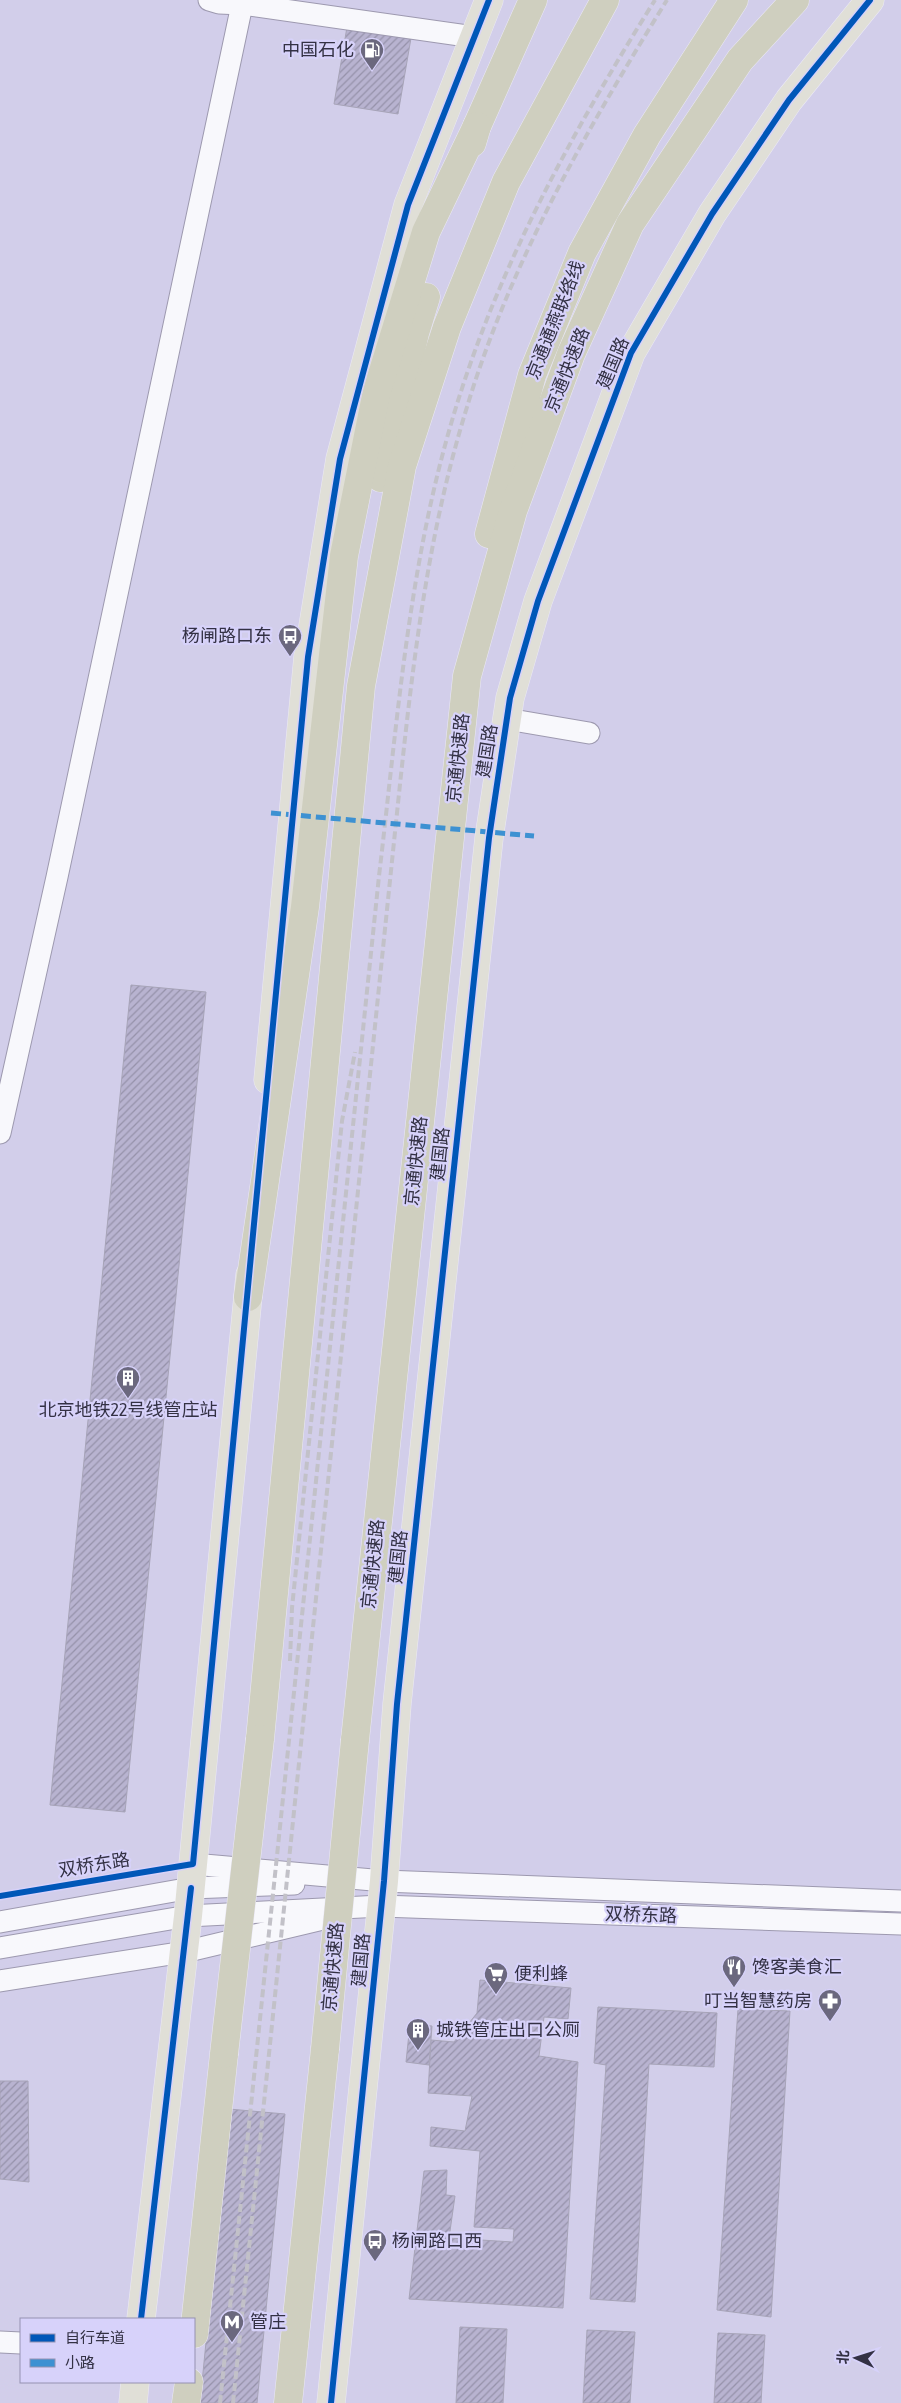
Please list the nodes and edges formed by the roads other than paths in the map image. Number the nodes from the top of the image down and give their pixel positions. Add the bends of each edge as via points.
1 (209, 0) edge
2 (489, 0) edge
3 (533, 0) edge
4 (605, 0) edge
5 (734, 0) edge
6 (795, 0) edge
7 (870, 0) edge
8 (242, 2) edge
9 (474, 37) junction
10 (477, 126) junction
11 (467, 676) junction
12 (361, 686) junction
13 (507, 719) junction
14 (589, 733) dead end
15 (0, 1133) edge
16 (248, 1298) junction
17 (192, 1876) junction
18 (382, 1894) junction
19 (901, 1901) edge
20 (188, 1916) junction
21 (0, 1922) edge
22 (901, 1924) edge
23 (0, 1948) edge
24 (184, 1952) junction
25 (0, 1981) edge
26 (142, 2318) edge
27 (195, 2325) edge
28 (0, 2342) edge
29 (20, 2342) edge
30 (135, 2383) edge
31 (188, 2383) edge
32 (133, 2403) edge
33 (186, 2403) edge
34 (288, 2403) edge
35 (331, 2403) edge

1 - 8 street
2 - 9 main road
3 - 10 highway
4 - 12 highway via 506,182 447,327 402,466
5 - 11 highway, 京通通燕联络线 via 647,135 582,252 532,375 492,518
6 - 11 highway, 京通快速路 via 740,60 630,224 571,354 513,511
7 - 13 main road, 建国路 via 789,100 712,214 631,353 538,601
8 - 9 street
8 - 15 street
9 - 16 main road via 408,205 340,459 308,657
10 - 12 highway via 415,333 381,479
10 - 16 highway via 423,241 377,391 346,546 305,907
11 - 34 highway, 京通快速路, bridge
12 - 27 highway, bridge via 260,1739
13 - 14 street
13 - 18 main road, 建国路 via 488,838 397,1704
16 - 17 main road
17 - 18 street, 双桥东路
17 - 20 main road
17 - 21 street, 双桥东路
18 - 19 street, 双桥东路
18 - 20 street, 双桥东路
18 - 22 street, 双桥东路
18 - 24 street, 双桥东路
18 - 35 main road, 建国路
20 - 23 street, 双桥东路
20 - 24 main road
24 - 25 street, 双桥东路
24 - 26 main road
28 - 29 street
30 - 32 main road
31 - 33 highway

